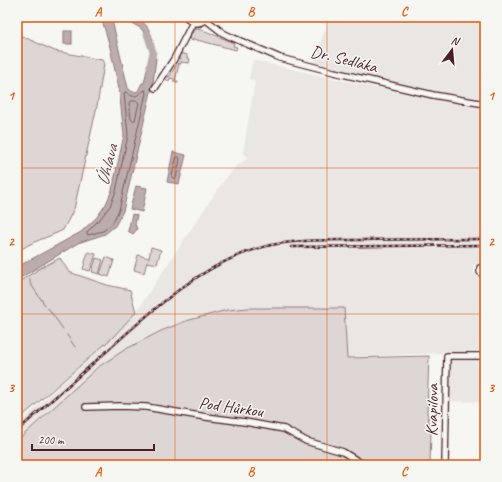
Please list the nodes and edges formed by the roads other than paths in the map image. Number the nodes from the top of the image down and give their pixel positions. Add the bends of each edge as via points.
1 (206, 18) edge
2 (191, 19) edge
3 (155, 88) dead end
4 (485, 104) edge
5 (480, 268) dead end
6 (485, 276) edge
7 (485, 356) edge
8 (86, 407) dead end
9 (364, 465) edge
10 (445, 465) edge

1 - 2 main road, Dr. Sedláka via 201,22
1 - 4 street, Dr. Sedláka via 231,37 280,58 413,91
2 - 3 street via 174,59
5 - 6 street via 480,272
7 - 10 street, Kvapilova via 447,356
8 - 9 street, Pod Hůrkou via 146,407 284,429 306,441 343,452

